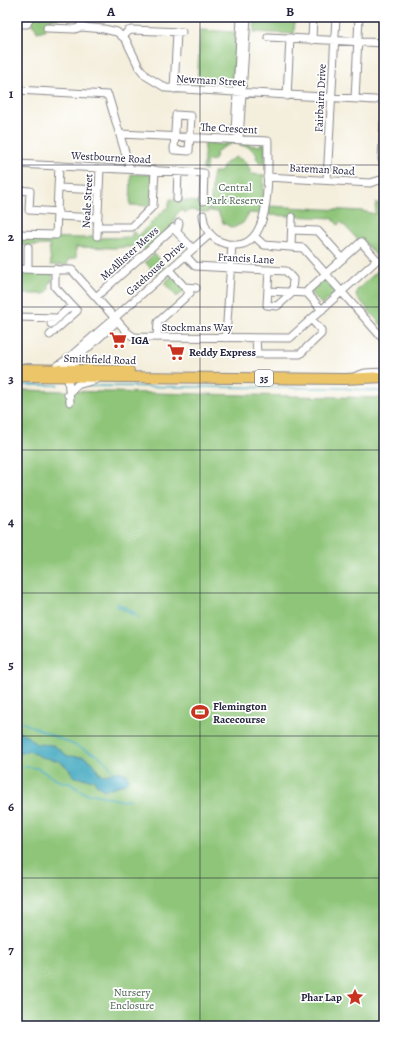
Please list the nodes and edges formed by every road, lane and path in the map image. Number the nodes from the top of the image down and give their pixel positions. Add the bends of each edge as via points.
1 (81, 17) edge
2 (241, 17) edge
3 (247, 17) edge
4 (313, 17) edge
5 (336, 17) edge
6 (359, 17) edge
7 (29, 20) edge
8 (17, 24) edge
9 (81, 27) junction
10 (48, 28) dead end
11 (123, 37) junction
12 (268, 37) dead end
13 (290, 38) junction
14 (312, 40) junction
15 (334, 41) junction
16 (358, 42) junction
17 (384, 43) edge
18 (17, 90) edge
19 (174, 90) junction
20 (240, 93) junction
21 (287, 96) junction
22 (331, 98) junction
23 (355, 99) junction
24 (375, 100) dead end
25 (384, 122) edge
26 (120, 134) junction
27 (174, 136) junction
28 (190, 136) junction
29 (237, 139) junction
30 (17, 164) edge
31 (59, 166) junction
32 (384, 167) edge
33 (100, 168) junction
34 (130, 169) junction
35 (155, 170) junction
36 (178, 171) junction
37 (384, 176) edge
38 (267, 177) junction
39 (384, 179) edge
40 (327, 180) junction
41 (376, 182) junction
42 (59, 188) junction
43 (17, 190) edge
44 (99, 190) junction
45 (177, 199) dead end
46 (202, 201) dead end
47 (57, 214) junction
48 (203, 215) dead end
49 (292, 217) dead end
50 (97, 218) junction
51 (179, 223) dead end
52 (97, 227) junction
53 (292, 230) junction
54 (177, 231) junction
55 (17, 234) edge
56 (210, 234) junction
57 (97, 236) dead end
58 (254, 236) junction
59 (232, 244) junction
60 (28, 247) dead end
61 (291, 247) junction
62 (193, 250) junction
63 (186, 256) junction
64 (343, 259) junction
65 (230, 268) junction
66 (17, 269) edge
67 (28, 269) junction
68 (55, 269) junction
69 (268, 270) junction
70 (170, 271) junction
71 (325, 274) junction
72 (185, 287) junction
73 (196, 288) dead end
74 (268, 291) junction
75 (292, 292) junction
76 (341, 292) junction
77 (306, 293) junction
78 (96, 297) junction
79 (71, 306) junction
80 (322, 310) junction
81 (17, 318) edge
82 (115, 319) junction
83 (311, 319) junction
84 (53, 320) junction
85 (96, 337) junction
86 (157, 337) junction
87 (226, 338) junction
88 (256, 338) junction
89 (384, 340) edge
90 (70, 357) junction
91 (17, 369) edge
92 (53, 369) junction
93 (384, 372) edge
94 (70, 373) junction
95 (17, 376) edge
96 (182, 376) junction
97 (384, 377) edge
98 (103, 378) junction
99 (347, 379) junction
100 (384, 383) edge
101 (68, 394) junction
102 (70, 402) dead end

1 - 9 street
2 - 20 street
3 - 20 street
4 - 14 street
5 - 15 street, Fairbairn Drive
6 - 16 street
7 - 8 street
9 - 10 street
9 - 11 street via 109,29
11 - 19 street, Newman Street via 146,76
11 - 19 street via 132,30 180,32
12 - 13 street
13 - 14 street
13 - 21 street
14 - 15 street
15 - 16 street
15 - 22 street, Fairbairn Drive
16 - 17 street
16 - 23 street
18 - 26 street via 108,95
19 - 20 street, Newman Street
20 - 21 street, Newman Street
20 - 29 street
21 - 22 street, Newman Street
22 - 23 street, Newman Street
22 - 40 street, Fairbairn Drive
23 - 24 street, Newman Street
25 - 32 street
26 - 27 street, The Crescent
26 - 34 street
27 - 28 street, The Crescent
27 - 28 street via 174,150 190,151
27 - 28 street via 176,115 191,116
28 - 29 street, The Crescent
29 - 38 street, The Crescent via 268,141
30 - 31 street, Westbourne Road
31 - 33 street, Westbourne Road
31 - 42 street
33 - 34 street, Westbourne Road
33 - 44 street, Neale Street
34 - 35 street, Westbourne Road
35 - 36 street, Westbourne Road
35 - 52 street via 153,206 132,227
36 - 45 street
36 - 46 street, Westbourne Road via 204,173
37 - 41 street
38 - 40 street, Bateman Road
38 - 58 street, The Crescent via 266,211
39 - 41 street, Bateman Road
40 - 41 street, Bateman Road
42 - 44 street
42 - 47 street
43 - 47 street via 30,191 29,210
44 - 50 street, Neale Street
47 - 50 street
47 - 55 street via 56,235
48 - 56 street
49 - 53 street
50 - 52 street, Neale Street
51 - 54 street
52 - 57 street, Neale Street
53 - 61 street
53 - 64 street via 318,232
54 - 62 street, McAllister Mews
54 - 78 street, McAllister Mews via 174,228
56 - 59 street via 220,241
56 - 62 street, Gatehouse Drive
58 - 59 street via 240,244
58 - 61 street via 264,245
59 - 65 street
60 - 67 street
61 - 71 street via 303,248
62 - 63 street, Gatehouse Drive
63 - 65 street, Francis Lane via 195,266
63 - 70 street, Gatehouse Drive
64 - 71 street
64 - 76 street, Stockmans Way via 361,242 377,260
65 - 69 street, Francis Lane
65 - 87 street
66 - 67 street, Stockmans Way
67 - 68 street, Stockmans Way
68 - 78 street, Stockmans Way via 72,271
68 - 79 street via 55,287
69 - 74 street
69 - 75 street, Francis Lane via 286,271 293,279
70 - 72 street
70 - 82 street, Gatehouse Drive
71 - 76 street
71 - 77 street
72 - 73 street
72 - 86 street via 190,293 158,322
74 - 75 street
74 - 75 street via 267,305 277,306
75 - 77 street
76 - 80 street, Stockmans Way
76 - 89 street
77 - 80 street
78 - 82 street, Stockmans Way
79 - 84 street
79 - 84 street via 77,311 50,338
80 - 83 street, Stockmans Way
81 - 84 street
82 - 85 street, Gatehouse Drive via 114,324
82 - 86 street, Stockmans Way via 133,337
83 - 88 street, Stockmans Way via 290,338
83 - 88 street via 321,330 321,334 300,354 258,354
85 - 90 street, Gatehouse Drive
85 - 94 street, Gatehouse Drive via 77,358
86 - 87 street, Stockmans Way
87 - 88 street, Stockmans Way
90 - 92 street, Gatehouse Drive
90 - 94 street
91 - 92 highway, Smithfield Road / 35
92 - 94 highway, Smithfield Road / 35
93 - 99 street via 363,373
94 - 95 highway, Smithfield Road / 35
94 - 96 highway, Smithfield Road / 35 via 134,371
94 - 98 highway, Smithfield Road / 35 via 80,377
94 - 101 street
96 - 98 highway, Smithfield Road / 35
96 - 99 highway, Smithfield Road / 35
97 - 99 highway, Smithfield Road / 35
98 - 101 street via 77,385
99 - 100 highway, Smithfield Road / 35
101 - 102 street

